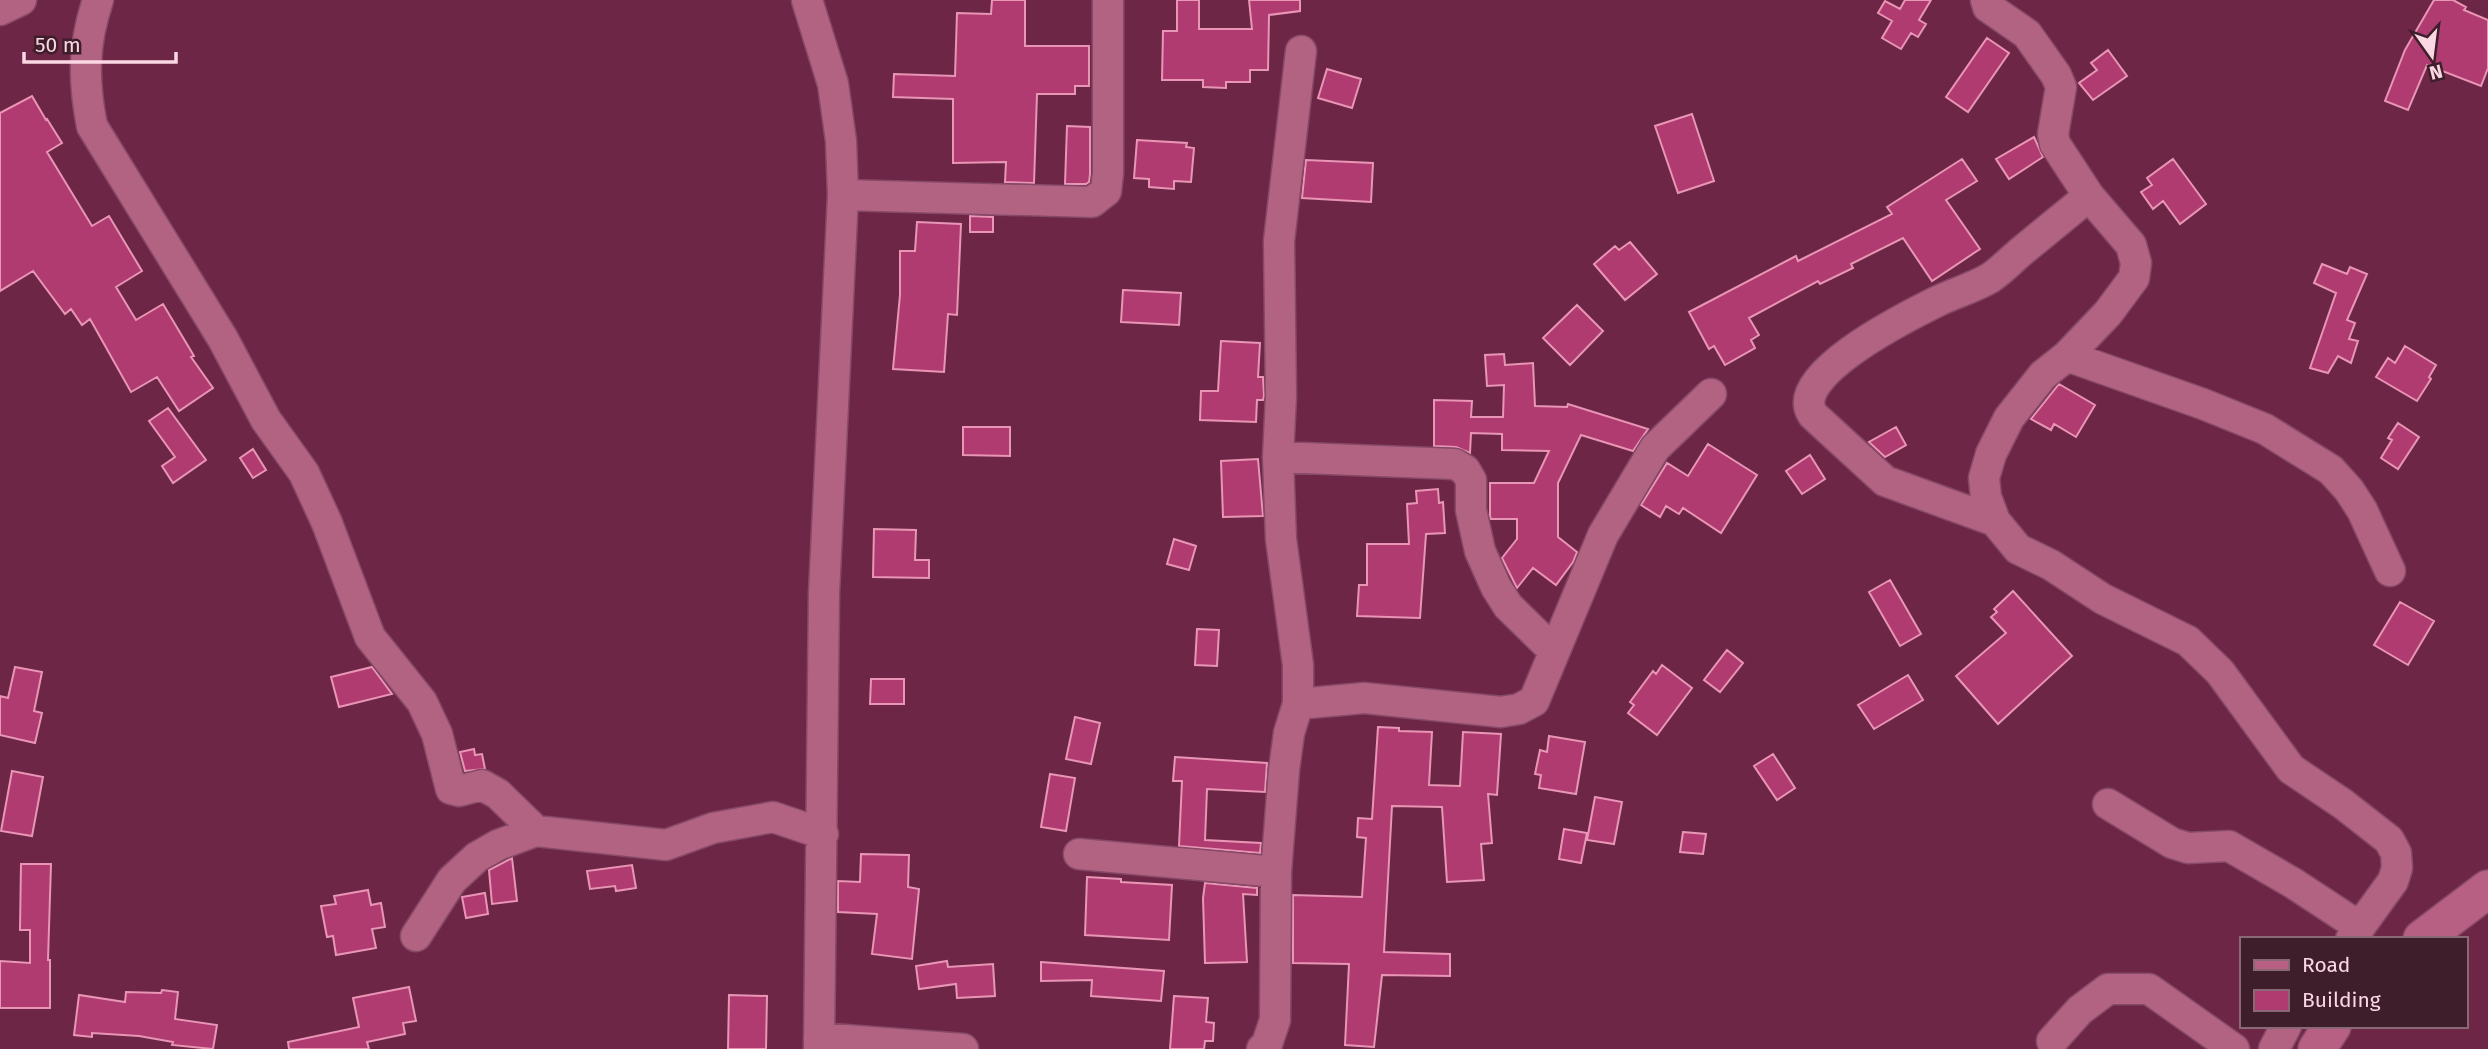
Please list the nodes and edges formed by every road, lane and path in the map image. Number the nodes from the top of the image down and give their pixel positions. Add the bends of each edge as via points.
1 (21, 0) edge
2 (98, 0) edge
3 (807, 0) edge
4 (1108, 0) edge
5 (1986, 0) edge
6 (0, 10) edge
7 (1301, 51) dead end
8 (843, 195) junction
9 (2089, 195) junction
10 (2067, 356) junction
11 (1711, 394) dead end
12 (1278, 457) junction
13 (1995, 521) junction
14 (2390, 571) dead end
15 (1554, 651) junction
16 (1298, 704) junction
17 (2108, 804) dead end
18 (536, 831) junction
19 (823, 834) junction
20 (1079, 854) dead end
21 (1276, 872) junction
22 (2488, 889) edge
23 (2356, 933) edge
24 (416, 936) dead end
25 (2425, 937) edge
26 (2285, 1028) edge
27 (2331, 1028) edge
28 (2052, 1041) dead end
29 (819, 1044) edge
30 (964, 1049) edge
31 (1262, 1049) edge
32 (2234, 1049) edge
33 (2274, 1049) edge
34 (2317, 1049) edge

1 - 6 street
2 - 18 street via 85,53 92,126 223,339 266,420 304,473 370,637 422,702 437,734 451,789 482,785 498,794
3 - 8 street via 833,84
4 - 8 street via 1108,173 1106,191 1092,202
5 - 9 street via 1988,7 2027,34 2056,75 2061,87 2055,144
7 - 12 street via 1279,241 1282,396
8 - 19 street via 824,593
9 - 10 street via 2131,246 2136,264 2134,278 2108,313
9 - 13 street via 1991,277 1893,324 1831,366 1808,395 1807,407 1813,415 1885,481
10 - 13 street via 2043,375 2009,418 1991,454 1984,478
10 - 14 street via 2265,429 2331,470 2362,510
11 - 15 street via 1655,448 1603,535
12 - 15 street via 1455,464 1465,470 1471,480 1471,510 1480,551 1496,587 1508,606
12 - 16 street via 1281,539
13 - 23 street via 2018,549 2103,599 2188,641 2220,672 2291,769 2389,840 2396,853 2393,881
15 - 16 street via 1535,701 1519,709 1501,712 1364,698
16 - 21 street via 1284,770
17 - 23 street via 2172,843 2188,848 2229,846 2293,883
18 - 19 street via 666,845 713,828 773,817
18 - 24 street via 477,857 452,880
19 - 29 street
20 - 21 street
21 - 31 street via 1275,1020
22 - 25 main road
26 - 33 street
27 - 34 main road
28 - 32 street via 2080,1010 2108,989 2148,989
29 - 30 street

